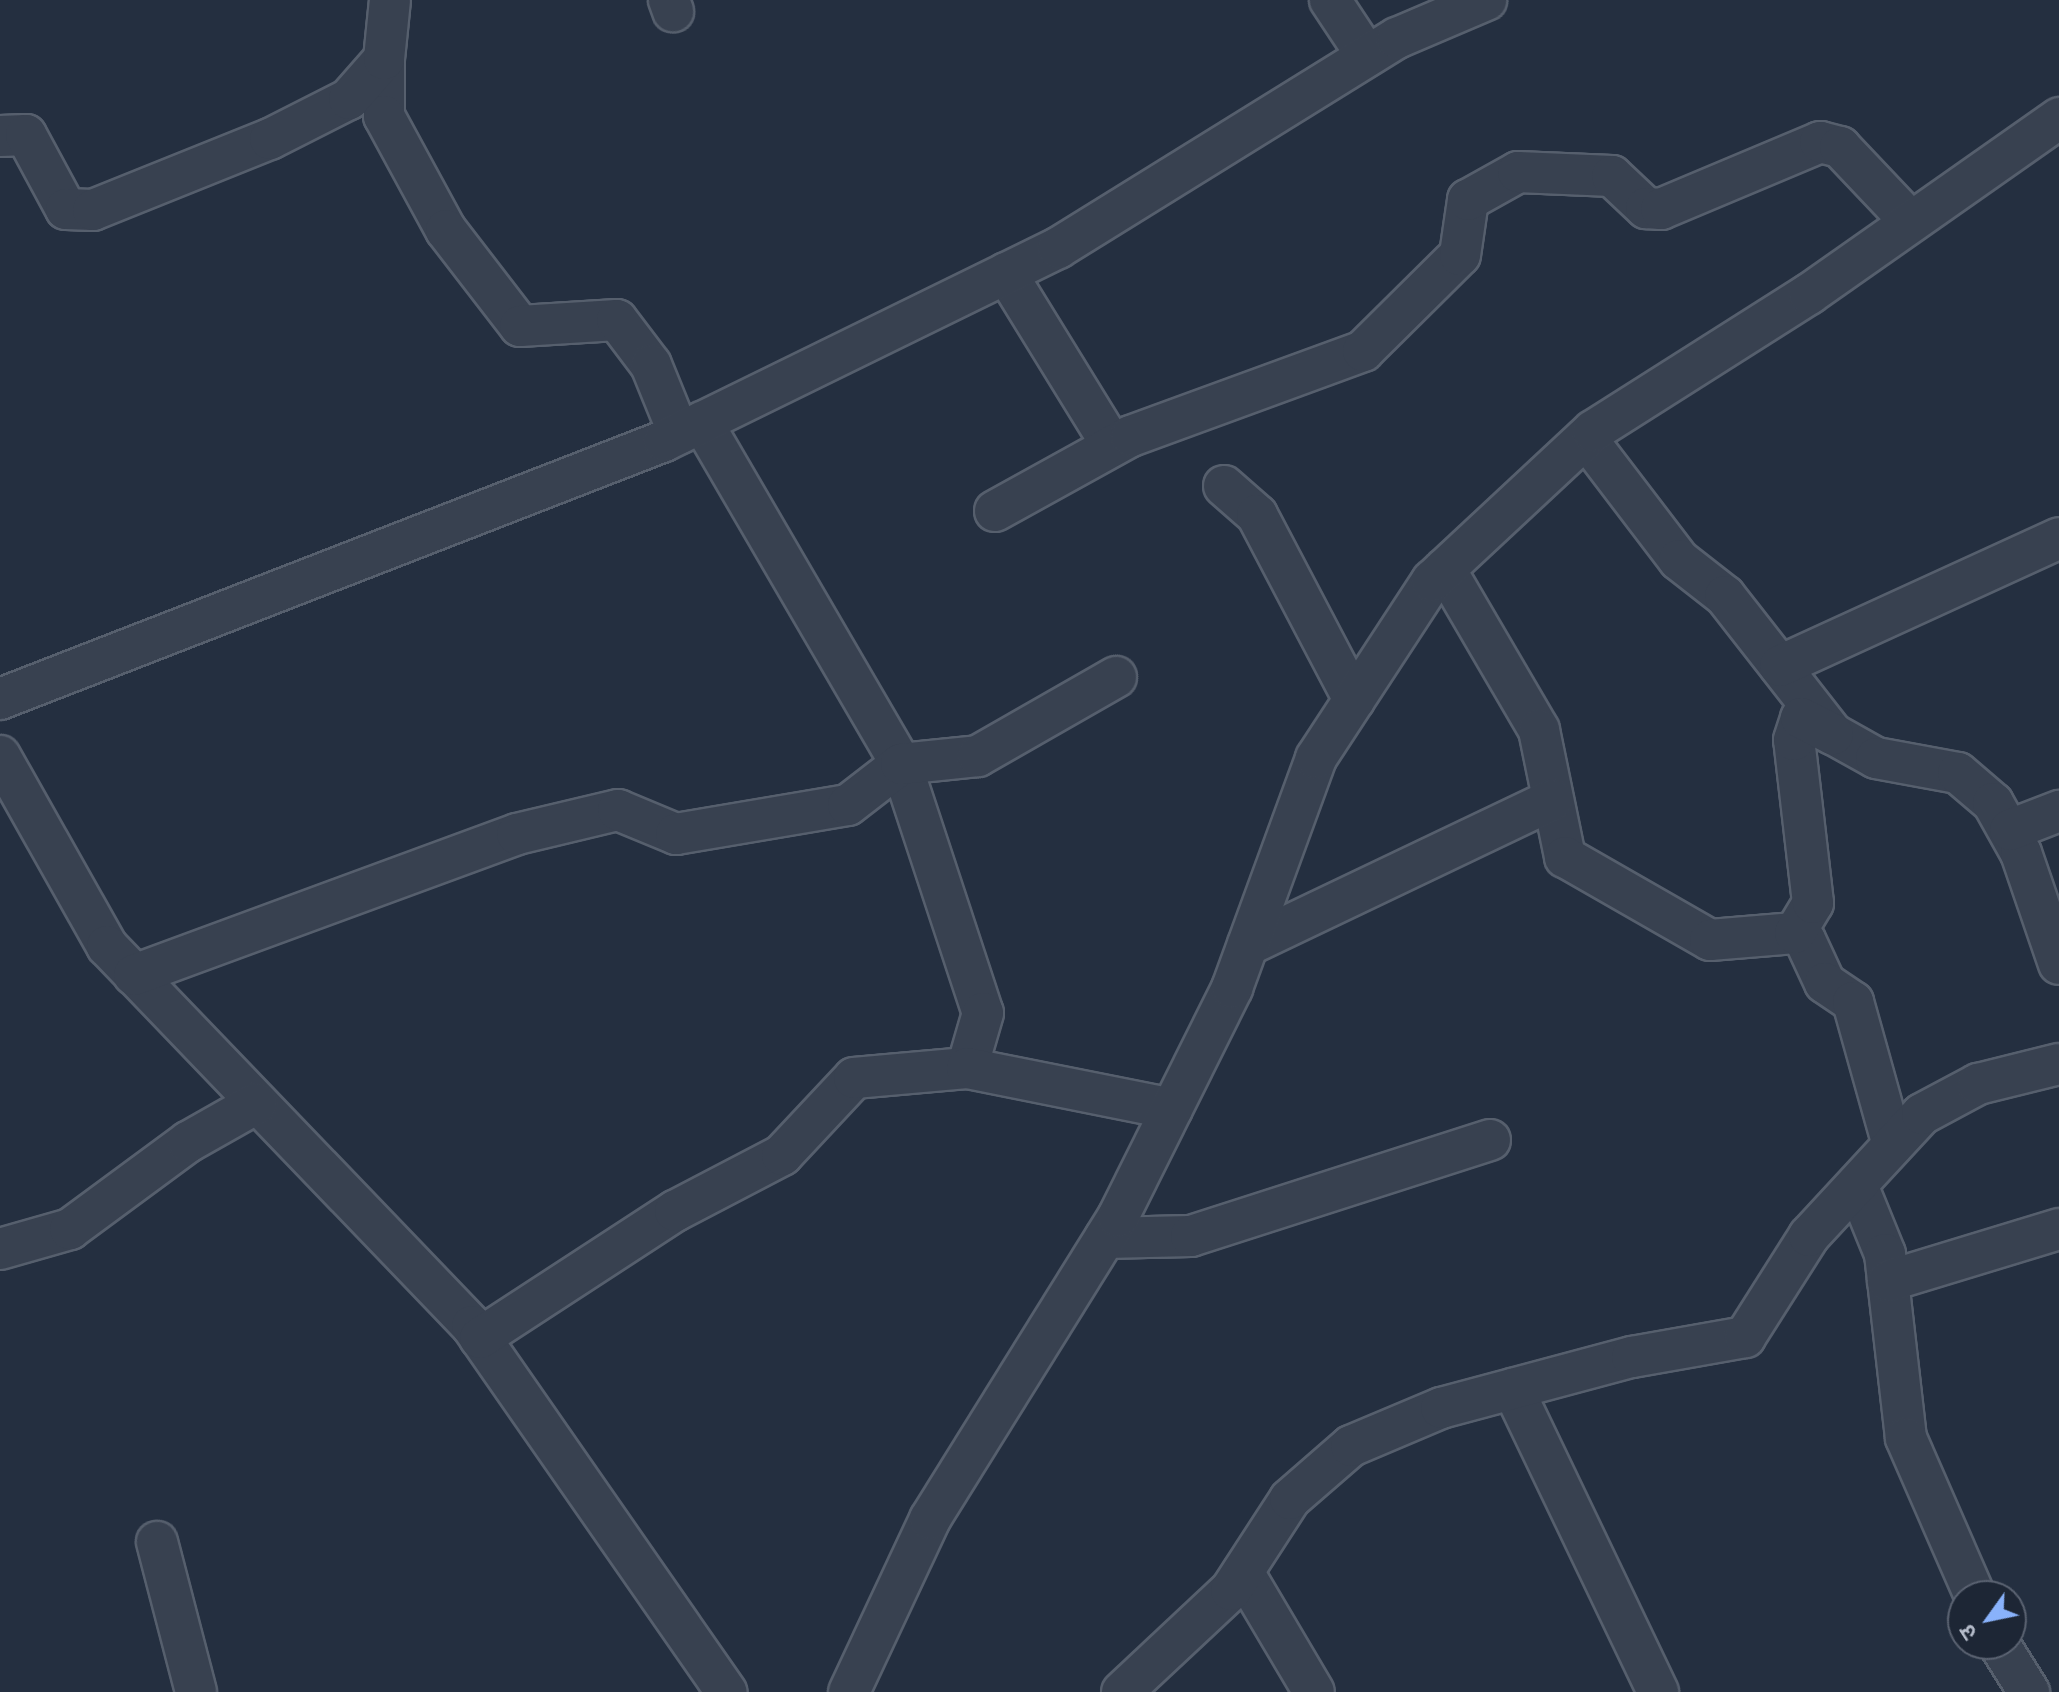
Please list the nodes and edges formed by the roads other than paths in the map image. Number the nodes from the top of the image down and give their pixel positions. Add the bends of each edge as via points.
1 (390, 0) edge
2 (1330, 0) edge
3 (1486, 0) edge
4 (1367, 56) junction
5 (384, 59) junction
6 (2059, 118) edge
7 (0, 136) edge
8 (1911, 222) junction
9 (1006, 273) junction
10 (691, 428) junction
11 (1586, 438) junction
12 (1112, 445) junction
13 (1224, 486) dead end
14 (995, 511) dead end
15 (2059, 538) edge
16 (1445, 569) junction
17 (1780, 666) junction
18 (1116, 677) dead end
19 (0, 699) edge
20 (1354, 700) junction
21 (1833, 734) junction
22 (0, 756) edge
23 (901, 764) junction
24 (1552, 800) junction
25 (2059, 811) edge
26 (2010, 830) junction
27 (1795, 933) junction
28 (1248, 945) junction
29 (2059, 964) edge
30 (134, 975) junction
31 (2059, 1064) edge
32 (967, 1068) junction
33 (257, 1103) junction
34 (1172, 1109) junction
35 (1490, 1140) dead end
36 (1893, 1145) junction
37 (1857, 1185) junction
38 (2059, 1229) edge
39 (1105, 1238) junction
40 (0, 1249) edge
41 (1888, 1281) junction
42 (480, 1338) junction
43 (1513, 1389) junction
44 (157, 1542) dead end
45 (1243, 1572) junction
46 (1968, 1580) edge
47 (2009, 1660) edge
48 (196, 1692) edge
49 (725, 1692) edge
50 (849, 1692) edge
51 (1122, 1692) edge
52 (1314, 1692) edge
53 (1658, 1692) edge
54 (2029, 1692) edge

1 - 5 street
2 - 4 street
3 - 4 street
4 - 9 street
5 - 7 street via 349,99 93,210 66,209 26,135
5 - 10 street via 384,116 446,230 520,326 617,320
6 - 8 street
8 - 11 street
8 - 12 street via 1840,147 1820,142 1661,209 1646,208 1612,176 1518,172 1468,200 1460,255 1377,342
9 - 10 street
9 - 12 street
10 - 19 street
10 - 23 street
11 - 16 street
11 - 17 street via 1679,560 1725,596
12 - 14 street
13 - 20 street via 1257,515
15 - 17 street
16 - 20 street
16 - 24 street via 1539,730
17 - 21 street
18 - 23 street via 978,756
20 - 28 street via 1316,758
21 - 26 street via 1876,758 1958,773
21 - 27 street via 1801,718 1794,740 1813,903
22 - 30 street via 107,946
23 - 30 street via 848,805 776,820 676,834 618,810 471,846
23 - 32 street via 983,1013
24 - 27 street via 1565,857 1710,940
24 - 28 street
25 - 26 street
26 - 29 street
27 - 36 street via 1825,983 1853,1002
28 - 34 street
30 - 33 street
31 - 36 street via 1978,1084 1922,1114
32 - 34 street
32 - 42 street via 854,1078 782,1155 675,1211
33 - 40 street via 188,1142 70,1229
33 - 42 street
34 - 39 street
35 - 39 street via 1191,1236
36 - 37 street
37 - 41 street
37 - 43 street via 1809,1236 1745,1337
38 - 41 street
39 - 50 street via 930,1519
41 - 46 street via 1906,1438
42 - 49 street
43 - 45 street via 1441,1408 1351,1446 1290,1499
43 - 53 street
44 - 48 street
45 - 51 street
45 - 52 street
47 - 54 street

